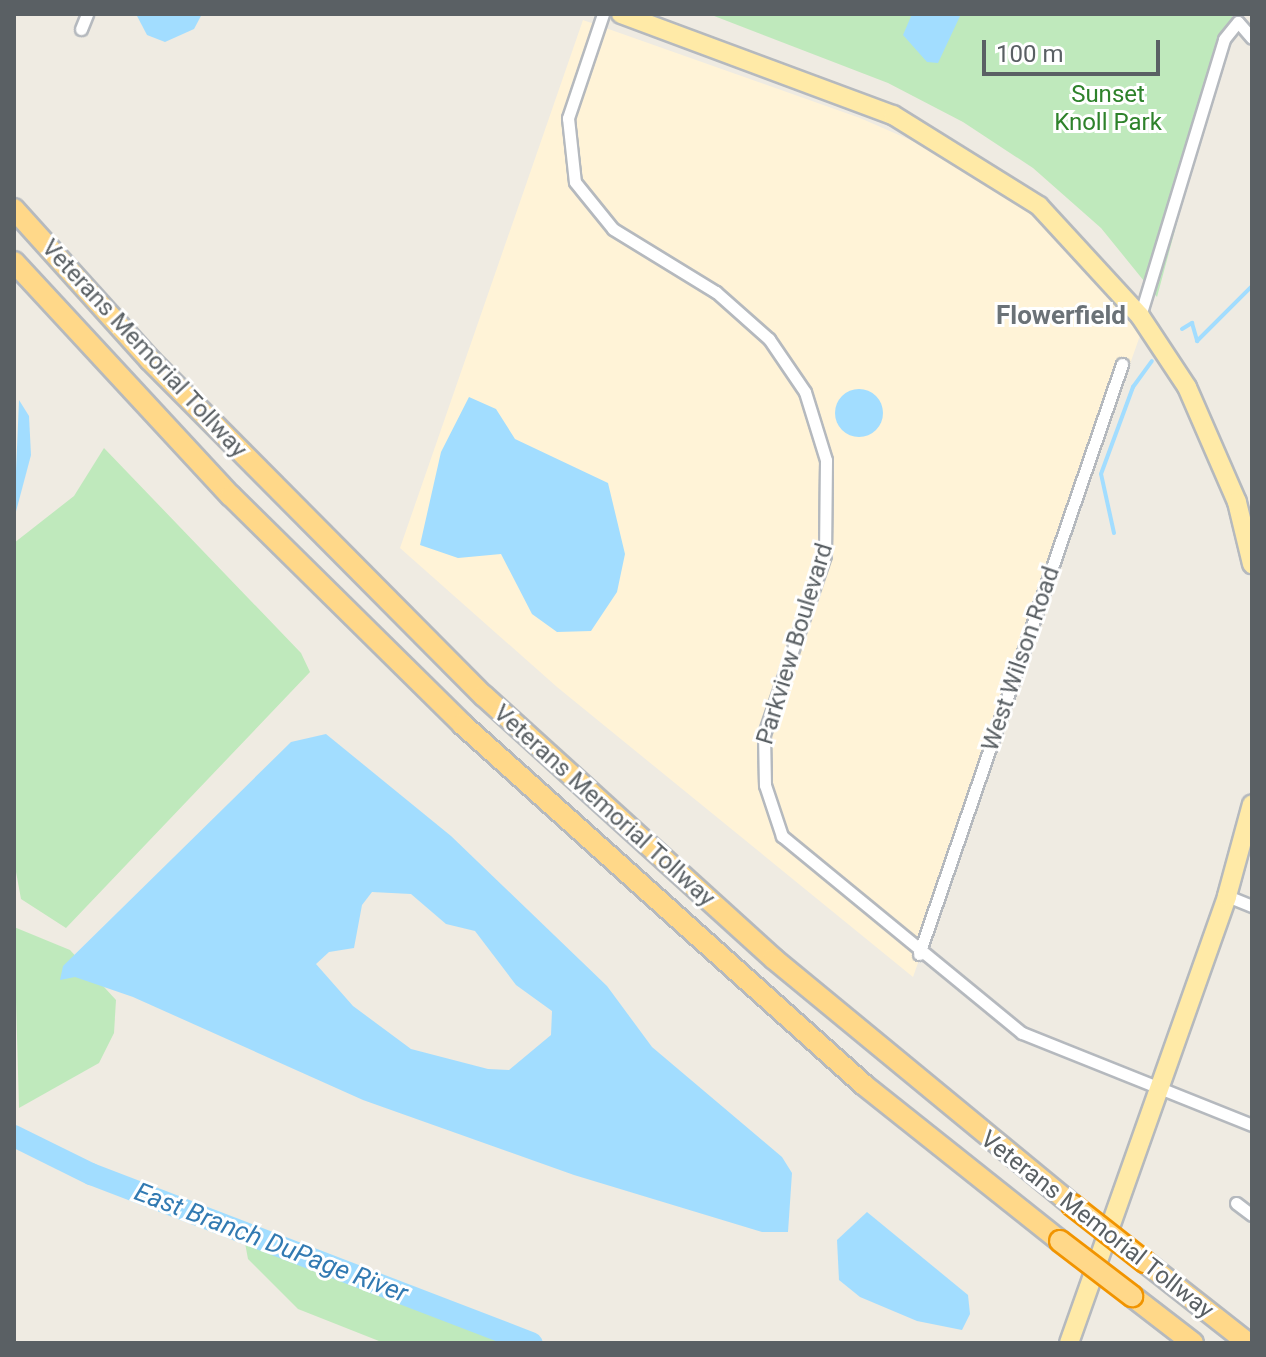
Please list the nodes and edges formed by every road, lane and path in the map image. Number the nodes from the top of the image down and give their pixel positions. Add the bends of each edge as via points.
1 (87, 14) edge
2 (603, 14) edge
3 (621, 14) edge
4 (81, 29) dead end
5 (1252, 38) edge
6 (14, 209) edge
7 (14, 262) edge
8 (1140, 316) junction
9 (1122, 364) dead end
10 (1252, 564) edge
11 (1252, 804) edge
12 (1227, 896) junction
13 (1252, 906) edge
14 (919, 954) junction
15 (1157, 1088) junction
16 (1252, 1125) edge
17 (1236, 1203) dead end
18 (1252, 1215) edge
19 (1150, 1266) junction
20 (1252, 1329) edge
21 (1179, 1335) edge
22 (1069, 1343) edge
23 (1193, 1343) edge
24 (1248, 1343) edge

1 - 4 street
2 - 14 street, Parkview Boulevard via 568,118 575,182 613,229 716,292 769,339 805,392 826,460 825,555 764,734 775,819 802,859
3 - 8 main road via 852,97 936,137 1039,206
5 - 8 street via 1238,22 1224,39
6 - 19 highway, Veterans Memorial Tollway, bridge via 150,360 484,696 774,959
7 - 21 highway, Veterans Memorial Tollway, bridge via 231,496 462,724 864,1085
8 - 10 main road via 1218,451
9 - 14 street, West Wilson Road
11 - 12 main road
12 - 13 street
12 - 15 main road
14 - 15 street, Parkview Boulevard via 1022,1033
15 - 16 street, Parkview Boulevard
15 - 22 main road
17 - 18 street
19 - 20 highway via 1185,1281
19 - 24 highway, Veterans Memorial Tollway
21 - 23 highway, Veterans Memorial Tollway

